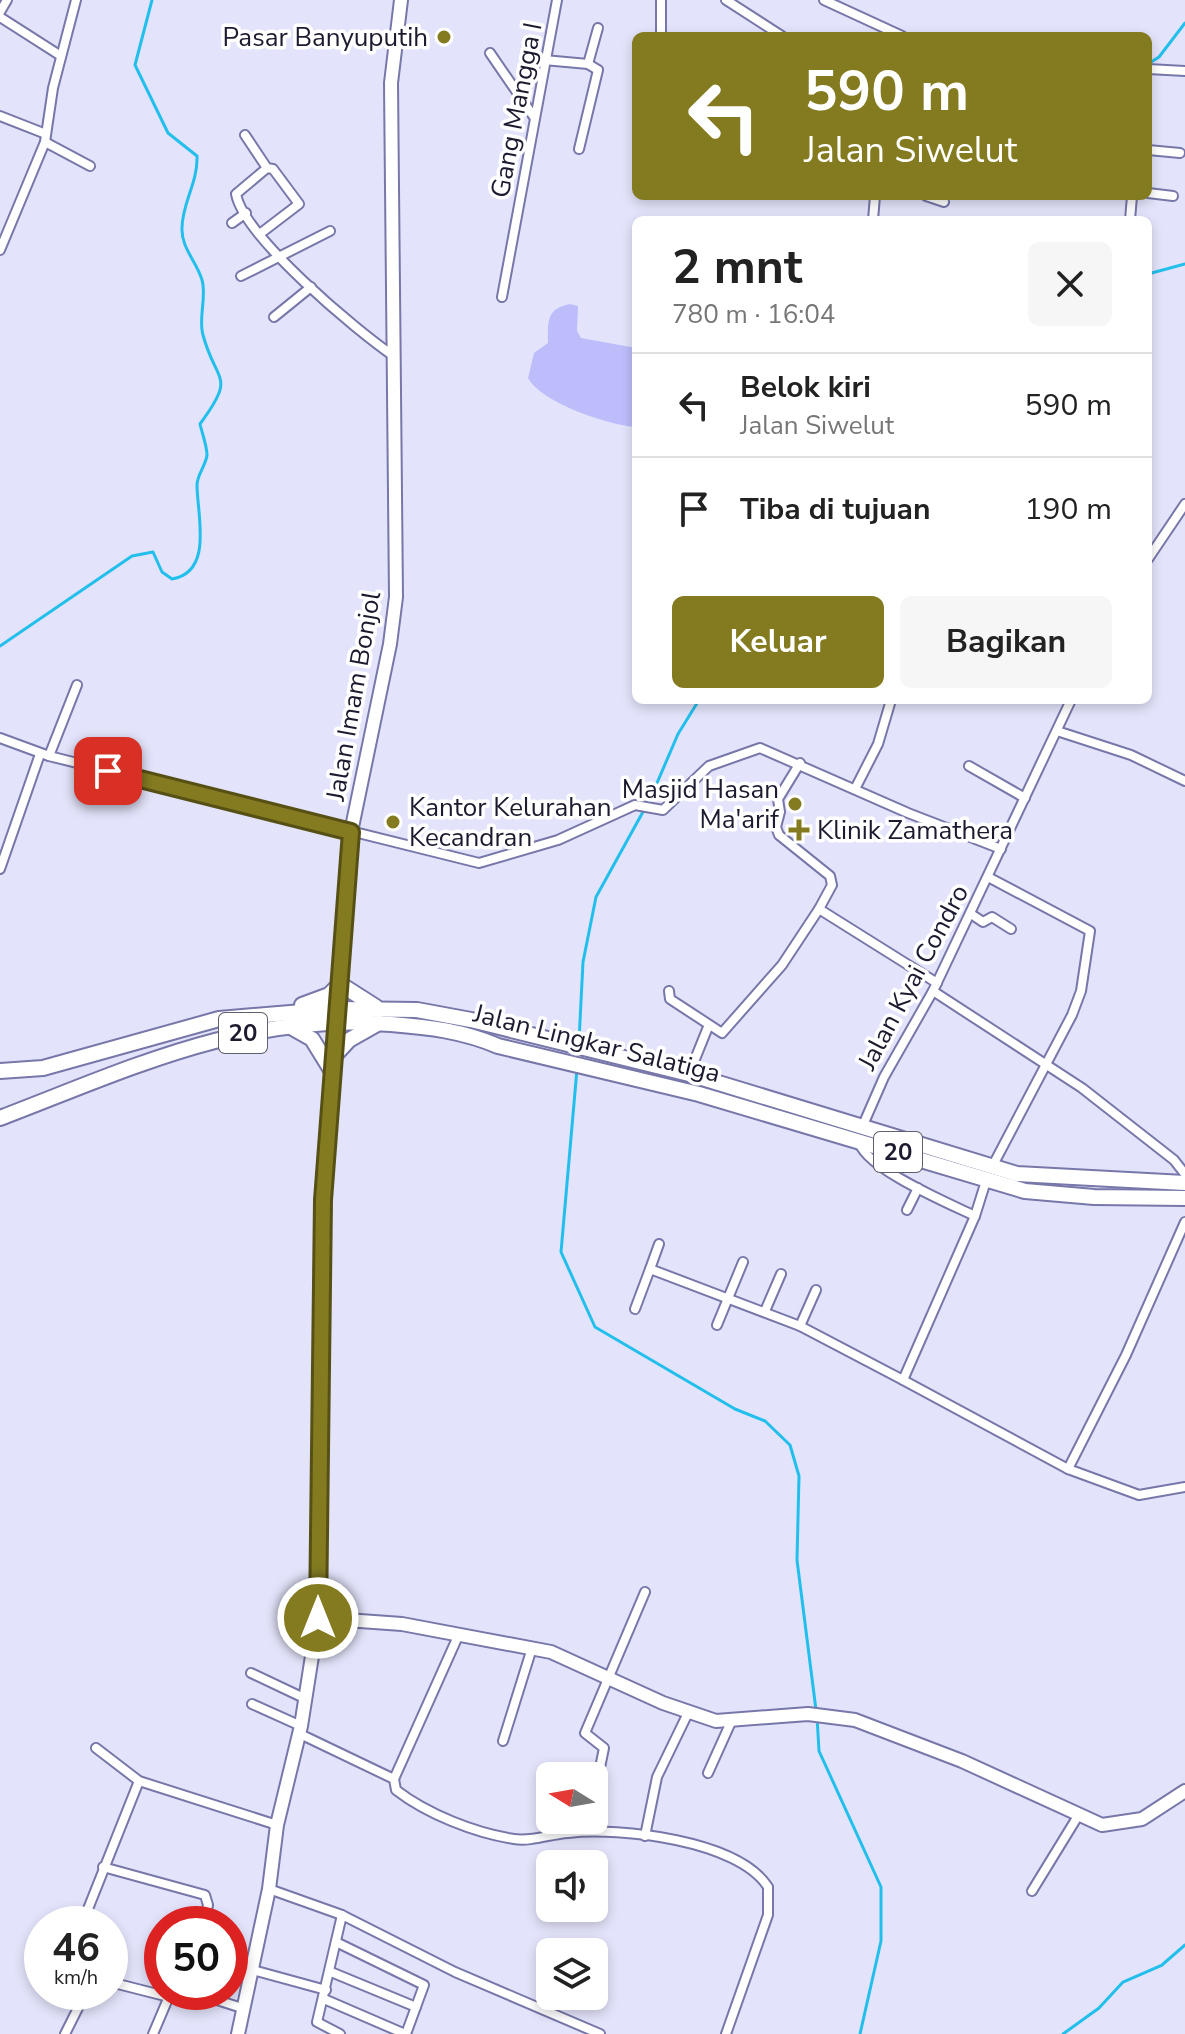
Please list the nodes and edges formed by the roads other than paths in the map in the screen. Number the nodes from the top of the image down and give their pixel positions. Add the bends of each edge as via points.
1 (7, 0) edge
2 (76, 0) edge
3 (401, 0) edge
4 (557, 0) edge
5 (661, 0) edge
6 (824, 0) edge
7 (732, 1) edge
8 (0, 14) edge
9 (598, 28) dead end
10 (661, 32) edge
11 (776, 32) edge
12 (893, 32) edge
13 (490, 53) dead end
14 (61, 56) junction
15 (544, 60) junction
16 (588, 64) junction
17 (1152, 71) edge
18 (1185, 71) edge
19 (0, 116) edge
20 (535, 118) junction
21 (245, 135) dead end
22 (46, 138) junction
23 (579, 149) dead end
24 (1152, 150) edge
25 (1180, 153) dead end
26 (90, 166) dead end
27 (267, 168) junction
28 (1152, 193) edge
29 (1173, 196) dead end
30 (938, 200) edge
31 (944, 202) dead end
32 (246, 213) junction
33 (232, 223) dead end
34 (330, 231) dead end
35 (261, 233) junction
36 (0, 250) edge
37 (280, 257) junction
38 (241, 276) dead end
39 (311, 287) junction
40 (502, 297) dead end
41 (274, 317) dead end
42 (395, 357) junction
43 (1185, 504) edge
44 (1152, 553) edge
45 (77, 685) dead end
46 (890, 704) edge
47 (1069, 704) edge
48 (1057, 731) junction
49 (0, 738) edge
50 (45, 755) junction
51 (800, 763) junction
52 (969, 766) dead end
53 (1185, 781) edge
54 (855, 789) junction
55 (1025, 798) junction
56 (351, 832) junction
57 (1001, 849) junction
58 (0, 869) edge
59 (988, 877) junction
60 (819, 909) junction
61 (971, 914) junction
62 (1011, 929) dead end
63 (340, 984) junction
64 (935, 987) junction
65 (669, 991) dead end
66 (278, 1011) junction
67 (337, 1015) junction
68 (381, 1017) junction
69 (289, 1026) junction
70 (708, 1027) junction
71 (334, 1056) junction
72 (1047, 1065) junction
73 (0, 1071) edge
74 (333, 1073) junction
75 (689, 1074) junction
76 (0, 1118) edge
77 (861, 1132) junction
78 (989, 1174) junction
79 (1185, 1174) edge
80 (1185, 1183) edge
81 (918, 1188) junction
82 (1185, 1198) edge
83 (907, 1210) dead end
84 (975, 1216) junction
85 (1185, 1222) edge
86 (659, 1244) dead end
87 (743, 1262) dead end
88 (650, 1269) junction
89 (781, 1274) dead end
90 (816, 1290) dead end
91 (729, 1297) junction
92 (635, 1309) dead end
93 (765, 1311) junction
94 (717, 1325) dead end
95 (800, 1326) junction
96 (903, 1380) junction
97 (1068, 1469) junction
98 (1185, 1487) edge
99 (645, 1592) dead end
100 (318, 1618) junction
101 (459, 1633) junction
102 (532, 1648) junction
103 (251, 1673) dead end
104 (607, 1677) junction
105 (306, 1699) junction
106 (252, 1704) dead end
107 (688, 1713) junction
108 (731, 1722) junction
109 (300, 1730) junction
110 (503, 1741) dead end
111 (96, 1748) dead end
112 (601, 1762) edge
113 (708, 1773) dead end
114 (394, 1779) junction
115 (139, 1781) junction
116 (1185, 1791) edge
117 (1078, 1816) junction
118 (277, 1825) junction
119 (576, 1834) edge
120 (606, 1834) edge
121 (645, 1836) junction
122 (103, 1867) junction
123 (269, 1889) junction
124 (1032, 1891) dead end
125 (89, 1906) edge
126 (208, 1906) edge
127 (342, 1915) junction
128 (336, 1942) junction
129 (253, 1970) junction
130 (331, 1972) junction
131 (325, 1994) junction
132 (248, 1998) edge
133 (416, 2007) junction
134 (77, 2010) edge
135 (163, 2010) edge
136 (246, 2010) edge
137 (580, 2031) edge
138 (65, 2034) edge
139 (153, 2034) edge
140 (238, 2034) edge
141 (340, 2034) edge
142 (406, 2034) edge
143 (600, 2034) edge
144 (726, 2034) edge

1 - 8 street
2 - 14 street
3 - 42 main road, Jalan Imam Bonjol via 391,83
4 - 15 street, Gang Mangga I
5 - 10 street
6 - 12 street
7 - 11 street
8 - 14 street
9 - 16 street
13 - 20 street
14 - 22 street
15 - 16 street
15 - 20 street, Gang Mangga I
16 - 23 street via 598,70
17 - 18 street
19 - 22 street
20 - 40 street, Gang Mangga I
21 - 27 street
22 - 26 street
22 - 36 street
24 - 25 street
27 - 32 street via 236,194
27 - 35 street via 299,206
28 - 29 street
30 - 31 street
32 - 33 street
32 - 35 street
34 - 37 street
35 - 37 street
37 - 38 street
37 - 39 street
39 - 41 street
39 - 42 street via 351,326
42 - 56 main road, Jalan Imam Bonjol via 396,597
43 - 44 street
45 - 50 street
46 - 54 street via 878,744
47 - 48 street, Jalan Kyai Condro
48 - 53 street via 1131,755
48 - 55 street, Jalan Kyai Condro
49 - 50 street
50 - 56 street
50 - 58 street
51 - 54 street
51 - 56 street via 772,751 750,750 721,759 696,775 665,809 647,806 479,863
51 - 60 street via 779,794 776,827 830,876 832,885
52 - 55 street
54 - 57 street
55 - 57 street, Jalan Kyai Condro
56 - 63 main road, Jalan Imam Bonjol
57 - 59 street, Jalan Kyai Condro
59 - 61 street, Jalan Kyai Condro
59 - 72 street via 1090,931 1081,991
60 - 64 street
60 - 70 street via 782,965 724,1032
61 - 62 street via 983,922 992,917
61 - 64 street, Jalan Kyai Condro
63 - 66 highway via 317,1001
63 - 67 main road, Jalan Imam Bonjol
63 - 68 highway
64 - 72 street
64 - 77 street, Jalan Kyai Condro via 884,1077
65 - 70 street via 670,999
66 - 67 highway, Jalan Lingkar Salatiga / 20
66 - 73 highway, Jalan Lingkar Salatiga / 20 via 219,1019 43,1068
67 - 68 highway, Jalan Lingkar Salatiga / 20
67 - 69 highway, Jalan Lingkar Salatiga / 20
67 - 71 main road, Jalan Imam Bonjol
68 - 71 highway
68 - 75 highway, Jalan Lingkar Salatiga / 20 via 417,1010
68 - 77 highway, Jalan Lingkar Salatiga / 20
69 - 74 highway via 312,1039
69 - 76 highway, Jalan Lingkar Salatiga / 20 via 225,1036 155,1056
70 - 75 street
71 - 74 main road, Jalan Imam Bonjol
72 - 78 street
72 - 79 street via 1174,1160
74 - 100 main road, Jalan Imam Bonjol via 323,1200
75 - 77 highway, Jalan Lingkar Salatiga / 20
77 - 78 highway, Jalan Lingkar Salatiga / 20
77 - 81 street via 861,1151
78 - 80 highway, Jalan Lingkar Salatiga / 20
78 - 82 highway, Jalan Lingkar Salatiga / 20 via 1067,1196
78 - 84 street
81 - 83 street
81 - 84 street
84 - 96 street
85 - 97 street
86 - 88 street
87 - 91 street
88 - 91 street
88 - 92 street
89 - 93 street
90 - 95 street
91 - 93 street
91 - 94 street
93 - 95 street
95 - 96 street
96 - 97 street
97 - 98 street via 1139,1495
99 - 104 street
100 - 101 main road
100 - 105 main road, Jalan Imam Bonjol
101 - 102 main road
101 - 114 street
102 - 104 main road
102 - 110 street
103 - 105 street
104 - 107 main road
104 - 112 street via 585,1734 604,1748
105 - 109 main road, Jalan Imam Bonjol
106 - 109 street
107 - 108 main road
107 - 121 street via 657,1777
108 - 113 street
108 - 117 main road via 838,1716 962,1761
109 - 114 street
109 - 118 main road, Jalan Imam Bonjol
111 - 115 street
114 - 119 street via 396,1790 415,1805 501,1836 517,1840
115 - 118 street
115 - 122 street
116 - 117 main road via 1129,1822 1102,1825
117 - 124 street
118 - 123 main road, Jalan Imam Bonjol
120 - 121 street
121 - 144 street via 672,1839 749,1866 768,1887 768,1915
122 - 125 street
122 - 126 street via 205,1895
123 - 127 street
123 - 129 main road, Jalan Imam Bonjol
127 - 128 street
127 - 137 street
128 - 130 street
128 - 133 street via 423,1983
129 - 131 street
129 - 132 main road, Jalan Imam Bonjol
130 - 131 street
130 - 133 street
131 - 141 street via 317,2022
131 - 142 street
133 - 142 street
134 - 138 street
135 - 139 street
136 - 140 main road, Jalan Imam Bonjol
137 - 143 street

